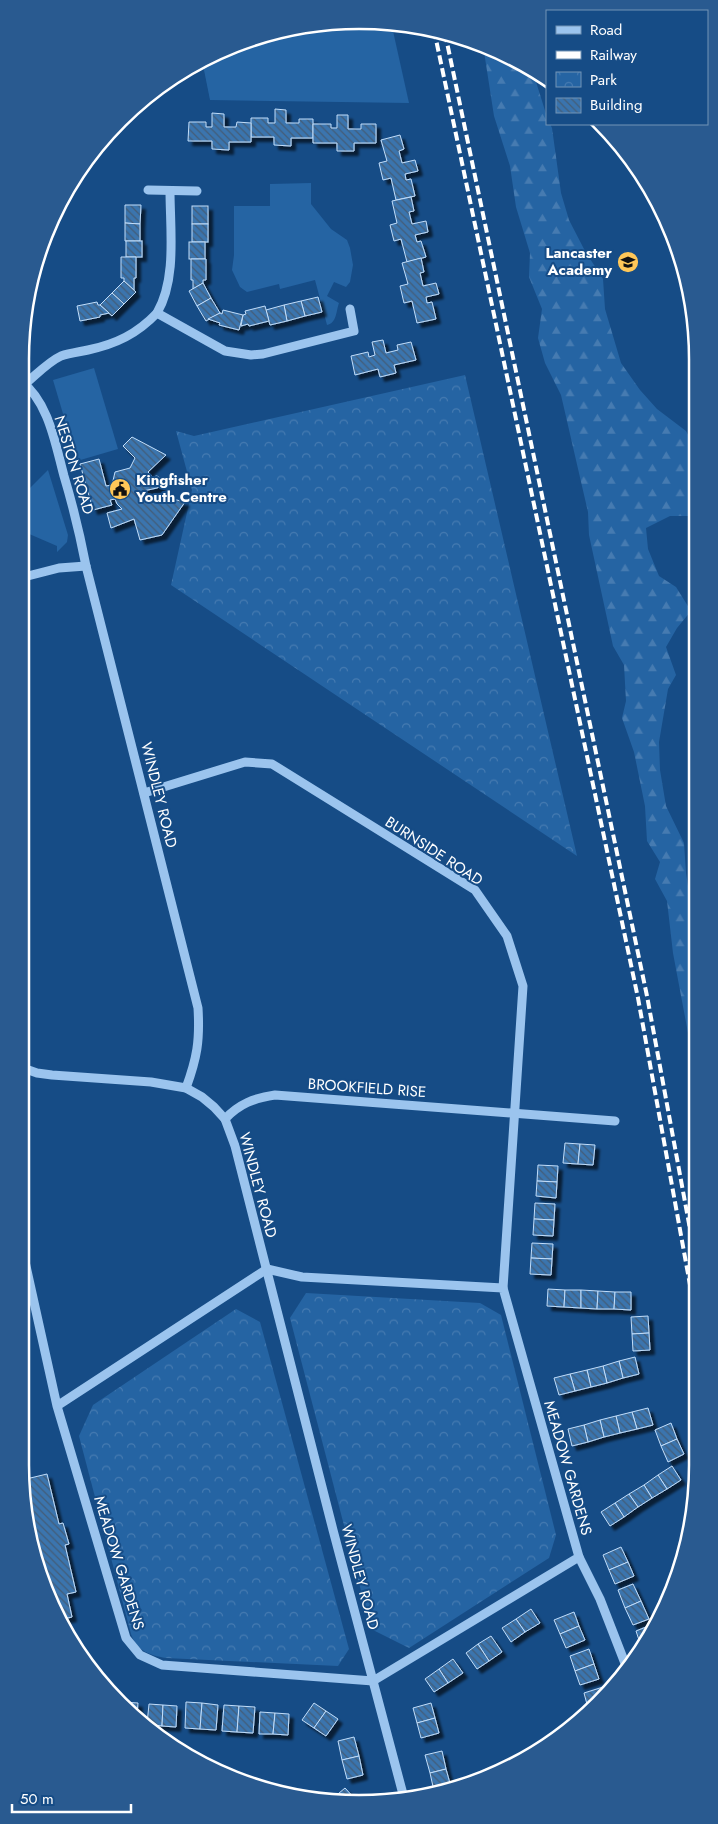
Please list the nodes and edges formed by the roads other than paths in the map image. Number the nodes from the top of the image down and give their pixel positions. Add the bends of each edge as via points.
1 (148, 190) dead end
2 (170, 191) junction
3 (197, 191) dead end
4 (350, 309) dead end
5 (157, 313) junction
6 (29, 378) edge
7 (29, 389) edge
8 (86, 566) junction
9 (29, 576) edge
10 (144, 793) junction
11 (29, 1071) edge
12 (186, 1088) junction
13 (514, 1113) junction
14 (225, 1119) junction
15 (615, 1121) dead end
16 (267, 1269) junction
17 (29, 1280) edge
18 (503, 1288) junction
19 (57, 1406) junction
20 (579, 1556) junction
21 (624, 1661) edge
22 (373, 1681) junction
23 (402, 1792) edge

1 - 2 street
2 - 3 street
2 - 5 street via 168,284
4 - 5 street via 354,331 251,355 225,351
5 - 6 street via 142,328 122,340 53,360
7 - 8 street, NESTON ROAD via 52,432 80,531
8 - 9 street via 59,568
8 - 10 street, WINDLEY ROAD
10 - 12 street, WINDLEY ROAD via 198,1008 199,1044
10 - 13 street, BURNSIDE ROAD via 245,762 272,764 475,890 507,936 523,986
11 - 12 street
12 - 14 street, WINDLEY ROAD via 202,1097
13 - 14 street, BROOKFIELD RISE via 275,1095 256,1098 234,1109
13 - 15 street, BROOKFIELD RISE
13 - 18 street, BURNSIDE ROAD
14 - 16 street, WINDLEY ROAD via 236,1146
16 - 18 street via 302,1277
16 - 19 street
16 - 22 street, WINDLEY ROAD
17 - 19 street, MEADOW GARDENS
18 - 20 street, MEADOW GARDENS
19 - 22 street, MEADOW GARDENS via 126,1638 140,1655 162,1665
20 - 21 street
20 - 22 street, MEADOW GARDENS
22 - 23 street, WINDLEY ROAD

